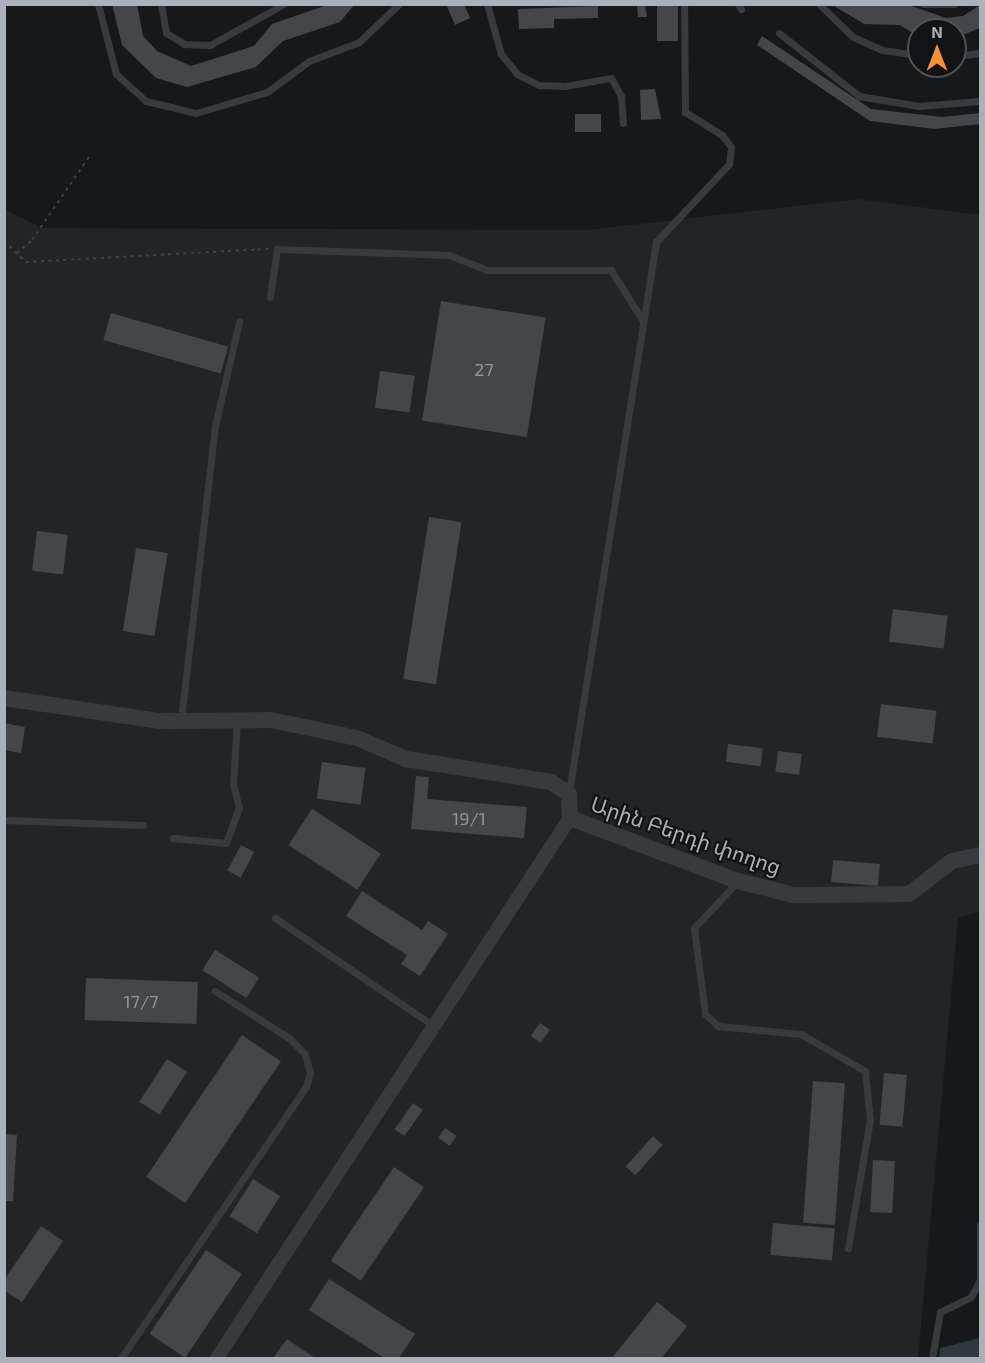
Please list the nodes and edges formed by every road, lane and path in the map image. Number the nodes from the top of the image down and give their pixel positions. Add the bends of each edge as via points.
1 (98, 4) edge
2 (161, 4) edge
3 (284, 4) edge
4 (399, 4) edge
5 (487, 4) edge
6 (684, 4) edge
7 (819, 4) edge
8 (923, 4) edge
9 (954, 4) edge
10 (779, 33) dead end
11 (907, 53) edge
12 (981, 101) edge
13 (624, 123) dead end
14 (89, 157) dead end
15 (4, 242) edge
16 (277, 249) junction
17 (17, 254) junction
18 (270, 297) dead end
19 (641, 318) junction
20 (238, 321) dead end
21 (4, 698) edge
22 (182, 720) junction
23 (237, 720) junction
24 (569, 794) junction
25 (570, 818) junction
26 (4, 820) edge
27 (143, 825) dead end
28 (173, 838) dead end
29 (981, 855) edge
30 (738, 881) junction
31 (275, 918) dead end
32 (215, 992) dead end
33 (434, 1026) junction
34 (981, 1225) edge
35 (848, 1248) dead end
36 (121, 1359) edge
37 (217, 1359) edge
38 (932, 1359) edge

1 - 4 lane via 116,74 146,101 195,113 267,92 309,61 359,42
2 - 3 lane via 166,33 184,44 210,45
5 - 13 lane via 501,54 517,74 539,85 565,86 611,78 621,96
6 - 19 lane via 685,112 722,135 730,147 729,164 656,242
7 - 11 lane via 853,37 882,50
8 - 9 lane
10 - 12 lane via 859,96 918,106
14 - 17 path via 32,240
15 - 17 path
16 - 17 path via 26,262
16 - 18 lane
16 - 19 lane via 449,255 487,270 612,270
19 - 24 lane via 637,377
20 - 22 lane via 215,426
21 - 22 street, Արին Բերդի փողոց
22 - 23 street, Արին Բերդի փողոց
23 - 24 street, Արին Բերդի փողոց via 310,727 357,738 406,759 551,782
23 - 28 lane via 232,784 238,808 226,843
24 - 25 street, Արին Բերդի փողոց
25 - 30 street, Արին Բերդի փողոց
25 - 33 street
26 - 27 lane
29 - 30 street, Արին Բերդի փողոց via 952,861 909,894 793,895
30 - 35 lane via 694,928 705,1014 718,1026 801,1034 865,1071 870,1120
31 - 33 lane
32 - 36 lane via 289,1038 305,1054 310,1073 306,1088
33 - 37 street
34 - 38 lane via 980,1280 971,1298 940,1312

